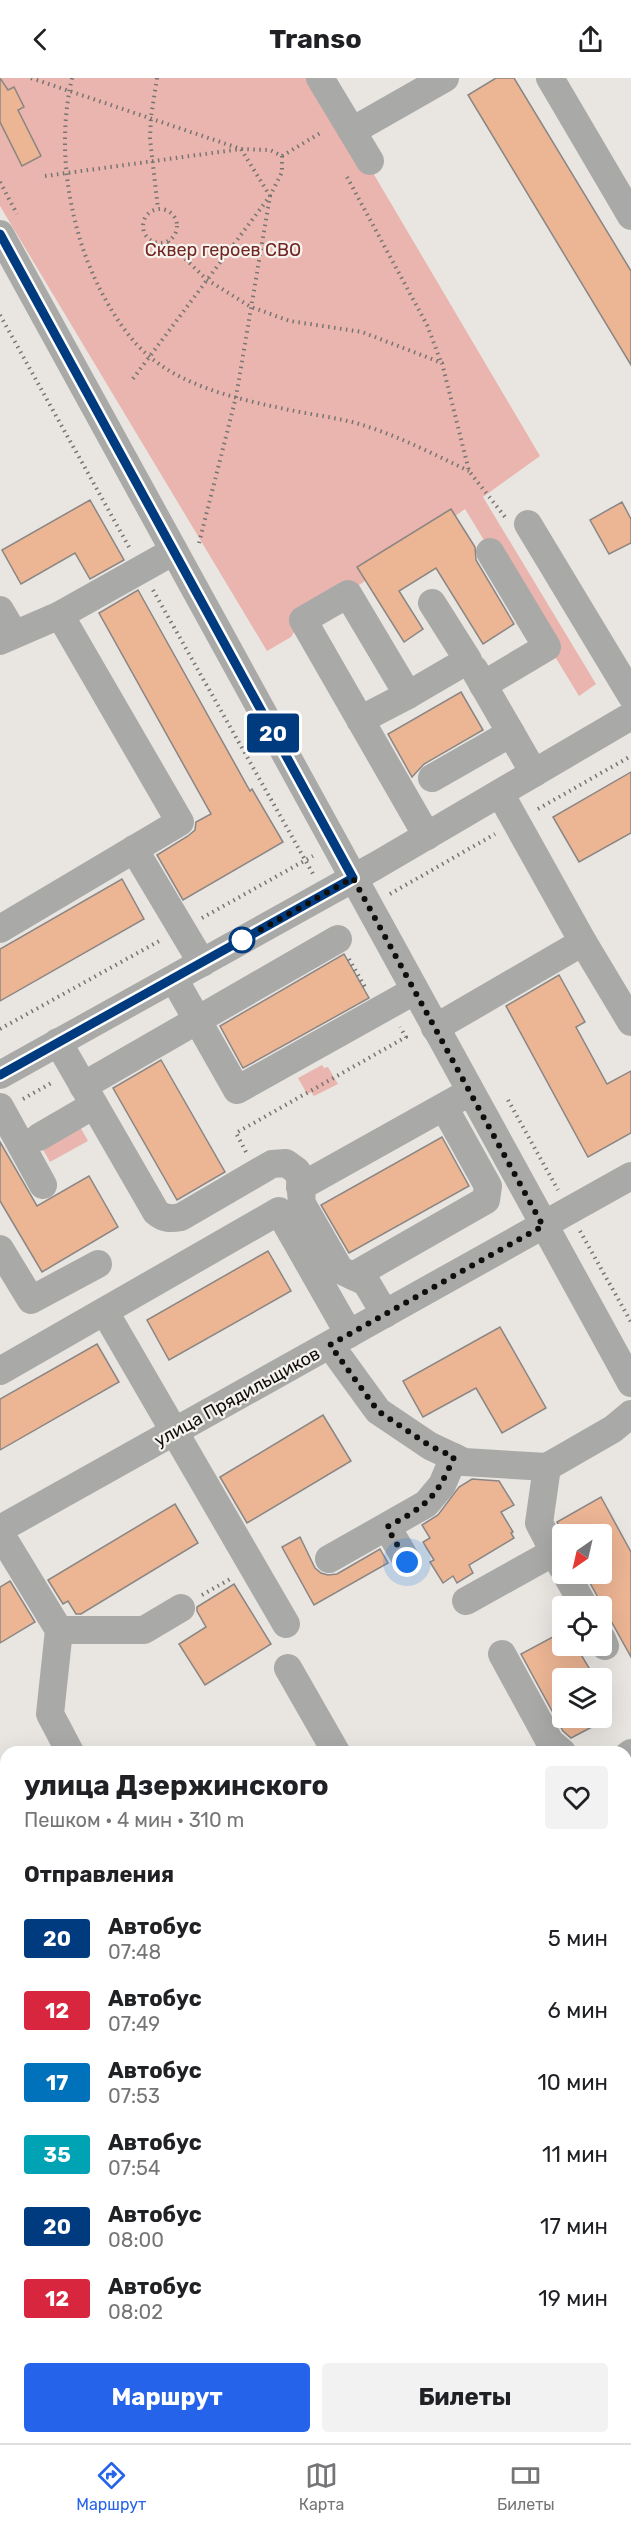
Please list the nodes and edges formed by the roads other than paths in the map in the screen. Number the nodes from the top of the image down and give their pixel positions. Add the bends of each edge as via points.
1 (320, 78) edge
2 (445, 78) edge
3 (550, 78) edge
4 (336, 131) junction
5 (357, 166) road end
6 (631, 216) edge
7 (0, 234) edge
8 (518, 524) road end
9 (186, 547) junction
10 (490, 552) dead end
11 (432, 603) dead end
12 (0, 610) edge
13 (60, 615) junction
14 (7, 638) edge
15 (468, 660) junction
16 (483, 685) junction
17 (408, 695) junction
18 (631, 695) edge
19 (631, 716) edge
20 (360, 720) junction
21 (511, 733) junction
22 (534, 773) junction
23 (432, 778) dead end
24 (500, 793) junction
25 (427, 836) junction
26 (134, 849) junction
27 (353, 878) junction
28 (0, 929) edge
29 (338, 939) road end
30 (583, 942) junction
31 (202, 963) junction
32 (174, 979) junction
33 (414, 991) junction
34 (197, 1020) junction
35 (631, 1022) edge
36 (435, 1028) junction
37 (58, 1042) junction
38 (0, 1075) edge
39 (470, 1092) junction
40 (89, 1095) junction
41 (0, 1107) edge
42 (444, 1107) junction
43 (39, 1137) dead end
44 (631, 1176) edge
45 (43, 1185) dead end
46 (300, 1187) junction
47 (543, 1226) junction
48 (0, 1249) edge
49 (98, 1264) dead end
50 (353, 1276) junction
51 (105, 1312) junction
52 (386, 1314) junction
53 (340, 1340) junction
54 (0, 1371) edge
55 (631, 1383) edge
56 (631, 1414) edge
57 (173, 1433) junction
58 (454, 1457) junction
59 (547, 1467) junction
60 (387, 1527) junction
61 (0, 1531) edge
62 (552, 1547) edge
63 (329, 1559) dead end
64 (407, 1562) dead end
65 (552, 1568) edge
66 (466, 1601) dead end
67 (181, 1608) road end
68 (286, 1624) dead end
69 (59, 1630) junction
70 (502, 1654) dead end
71 (288, 1668) dead end
72 (67, 1746) edge
73 (333, 1746) edge
74 (555, 1746) edge

1 - 4 street
2 - 4 street
3 - 6 street
4 - 5 street
7 - 9 street
8 - 18 street
9 - 13 street
9 - 27 street
10 - 16 street via 547,647
11 - 15 street
12 - 14 street
13 - 14 street
13 - 26 street via 180,822
15 - 16 street
15 - 17 street
16 - 21 street
17 - 20 street
17 - 20 street via 348,594 303,620
19 - 22 street
20 - 25 street
21 - 22 street
21 - 23 street
22 - 24 street
24 - 25 street
24 - 30 street
25 - 27 street
26 - 28 street
26 - 31 street
27 - 31 street
27 - 33 street
29 - 34 street
30 - 35 street
30 - 36 street
31 - 32 street
32 - 34 street
32 - 37 street
33 - 34 street via 237,1090
33 - 36 street
34 - 40 street
36 - 39 street
37 - 38 street
37 - 40 street
39 - 42 street
39 - 47 street
40 - 43 street
40 - 46 street via 160,1216 181,1217 272,1164 286,1163 297,1172
41 - 45 street
42 - 46 street
42 - 50 street via 488,1186 486,1200
44 - 47 street, улица Прядильщиков
46 - 50 street via 302,1204 334,1260 340,1270
47 - 52 street, улица Прядильщиков
47 - 55 street
48 - 49 street via 31,1300
50 - 52 street via 366,1282
51 - 53 street via 279,1211
51 - 54 street
51 - 57 street
52 - 53 street, улица Прядильщиков
53 - 57 street, улица Прядильщиков
53 - 58 street via 378,1411 430,1446
56 - 59 street via 613,1429
57 - 61 street, улица Прядильщиков
57 - 68 street
58 - 59 street via 464,1462
58 - 60 street via 442,1485 426,1504
59 - 62 street via 539,1523
60 - 63 street
60 - 64 street
61 - 69 street
65 - 66 street
67 - 69 street via 144,1630
69 - 72 street via 50,1714
70 - 74 street
71 - 73 street

